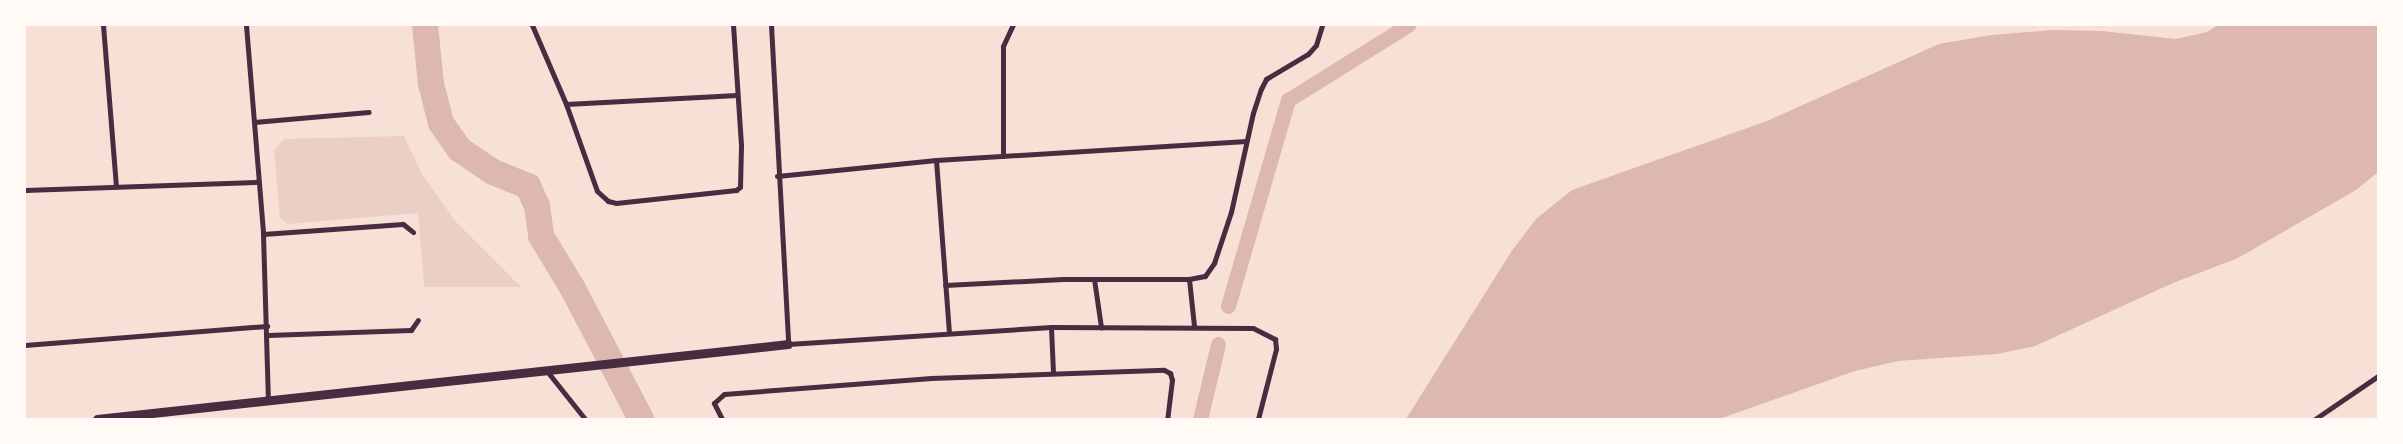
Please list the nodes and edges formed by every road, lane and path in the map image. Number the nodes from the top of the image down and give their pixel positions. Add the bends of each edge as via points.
1 (103, 25) edge
2 (246, 25) edge
3 (532, 25) edge
4 (733, 25) edge
5 (771, 25) edge
6 (1013, 25) edge
7 (1322, 25) edge
8 (737, 95) junction
9 (566, 104) junction
10 (369, 112) dead end
11 (254, 122) junction
12 (1246, 141) junction
13 (1003, 156) junction
14 (936, 160) junction
15 (777, 176) junction
16 (258, 182) junction
17 (116, 186) junction
18 (25, 190) edge
19 (413, 232) dead end
20 (263, 234) junction
21 (1094, 279) junction
22 (1189, 279) junction
23 (945, 285) junction
24 (418, 320) dead end
25 (267, 326) junction
26 (1194, 326) junction
27 (1051, 327) junction
28 (1101, 327) junction
29 (949, 333) junction
30 (268, 335) junction
31 (25, 344) edge
32 (788, 344) junction
33 (545, 368) junction
34 (1053, 373) junction
35 (2378, 376) edge
36 (268, 399) junction
37 (97, 419) edge
38 (585, 419) edge
39 (722, 419) edge
40 (1167, 419) edge
41 (1258, 419) edge
42 (2315, 419) edge

1 - 17 street
2 - 11 street
3 - 9 street
4 - 8 street
5 - 15 street
6 - 13 street via 1003,46
7 - 12 street via 1316,45 1308,54 1266,79
8 - 9 street
8 - 9 street via 743,181 736,190 616,203 608,201 597,191
10 - 11 street
11 - 16 street
12 - 13 street
12 - 22 street via 1230,212 1214,263 1205,276
13 - 14 street
14 - 15 street
14 - 23 street
15 - 32 street
16 - 17 street
16 - 20 street
17 - 18 street
19 - 20 street via 403,224
20 - 25 street
21 - 22 street
21 - 23 street
21 - 28 street
22 - 26 street
23 - 29 street
24 - 30 street via 411,330
25 - 30 street
25 - 31 street
26 - 28 street
26 - 41 street via 1253,328 1275,339 1274,362
27 - 28 street
27 - 29 street
27 - 34 street
29 - 32 street
30 - 36 street
32 - 33 street
33 - 36 street
33 - 38 street
34 - 39 street via 931,378 724,394 714,403
34 - 40 street via 1164,370 1170,373 1172,380
35 - 42 street
36 - 37 street

